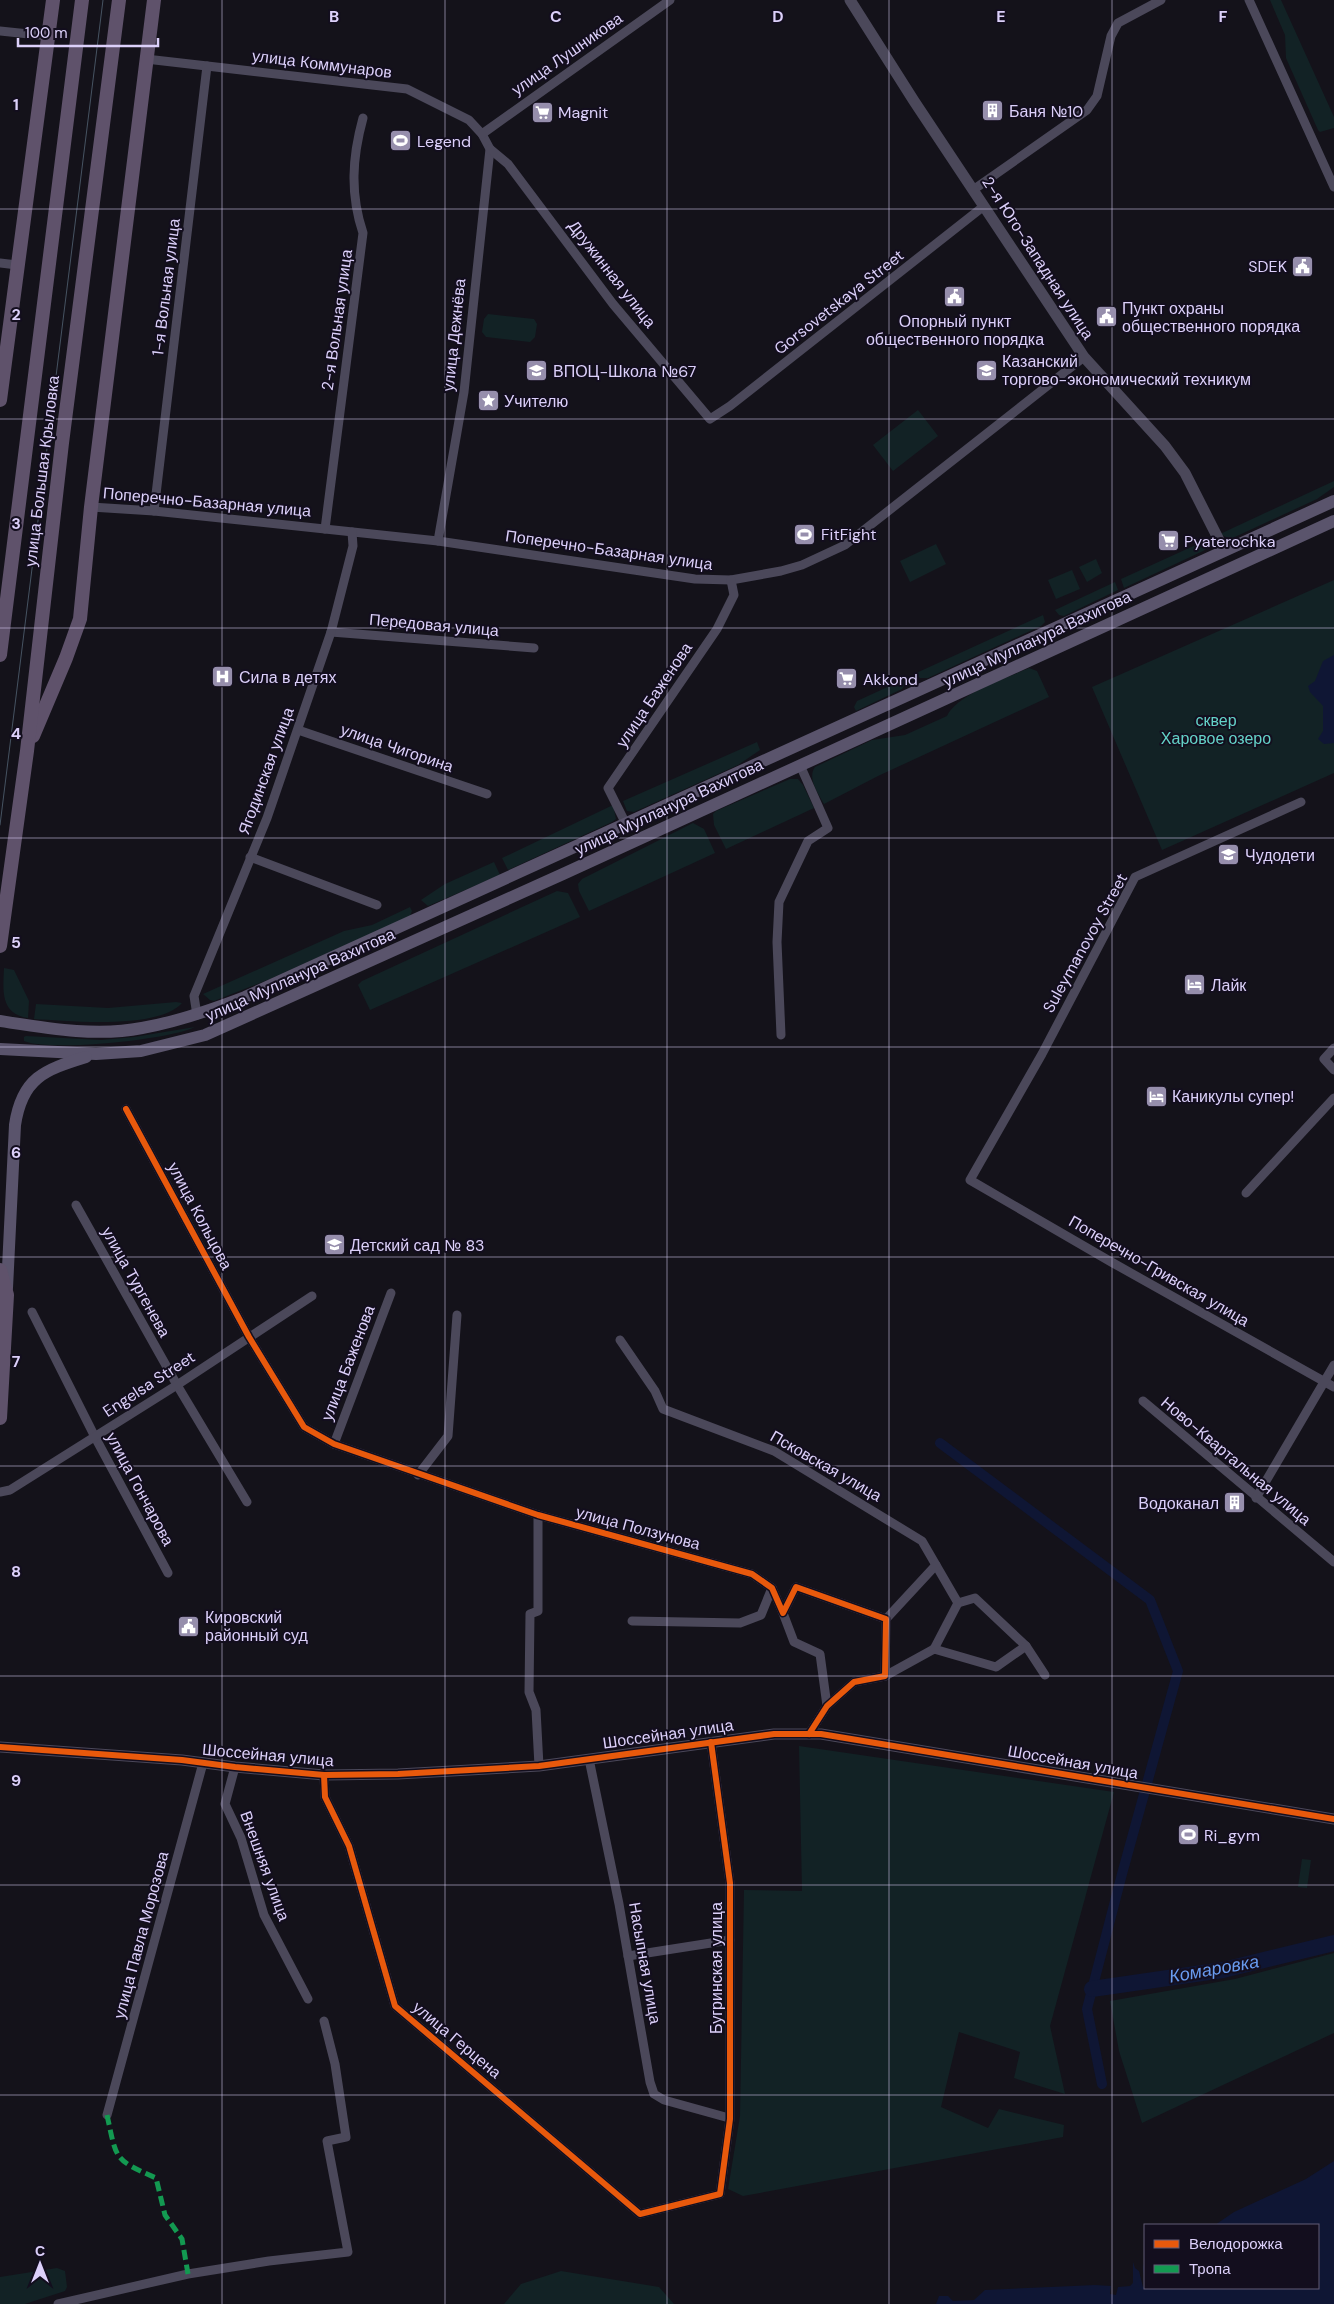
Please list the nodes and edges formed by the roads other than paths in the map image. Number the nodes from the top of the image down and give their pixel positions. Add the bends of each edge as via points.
1 (53, 0) edge
2 (82, 0) edge
3 (119, 0) edge
4 (154, 0) edge
5 (670, 0) edge
6 (850, 0) edge
7 (1161, 0) edge
8 (1249, 0) edge
9 (0, 31) edge
10 (48, 36) junction
11 (146, 59) junction
12 (207, 66) junction
13 (363, 118) dead end
14 (482, 134) junction
15 (490, 149) junction
16 (1334, 187) edge
17 (973, 190) junction
18 (984, 206) junction
19 (0, 263) edge
20 (18, 265) junction
21 (1084, 357) junction
22 (0, 400) edge
23 (710, 419) joint
24 (1334, 501) edge
25 (92, 507) junction
26 (154, 511) junction
27 (1334, 521) edge
28 (325, 528) junction
29 (352, 532) junction
30 (438, 541) junction
31 (1224, 550) junction
32 (731, 580) junction
33 (331, 632) junction
34 (534, 648) dead end
35 (0, 655) edge
36 (298, 730) junction
37 (27, 750) junction
38 (800, 765) junction
39 (487, 794) dead end
40 (1301, 802) dead end
41 (626, 824) junction
42 (250, 857) junction
43 (377, 905) dead end
44 (0, 946) edge
45 (197, 1015) junction
46 (0, 1021) edge
47 (781, 1035) dead end
48 (1334, 1048) edge
49 (0, 1049) edge
50 (96, 1054) junction
51 (1334, 1070) edge
52 (1334, 1098) edge
53 (126, 1109) dead end
54 (970, 1180) joint
55 (1246, 1193) dead end
56 (76, 1205) dead end
57 (0, 1270) edge
58 (391, 1293) dead end
59 (7, 1295) junction
60 (312, 1296) dead end
61 (32, 1312) dead end
62 (458, 1315) dead end
63 (3, 1330) edge
64 (249, 1337) junction
65 (620, 1340) dead end
66 (1334, 1365) edge
67 (1324, 1382) junction
68 (177, 1385) junction
69 (1334, 1386) edge
70 (1143, 1401) dead end
71 (0, 1418) edge
72 (95, 1437) junction
73 (334, 1444) junction
74 (418, 1475) junction
75 (0, 1492) edge
76 (1256, 1498) junction
77 (247, 1502) dead end
78 (538, 1515) junction
79 (1334, 1562) edge
80 (936, 1565) junction
81 (168, 1573) dead end
82 (772, 1588) junction
83 (958, 1603) junction
84 (783, 1613) junction
85 (886, 1619) junction
86 (632, 1621) dead end
87 (1026, 1646) junction
88 (934, 1649) junction
89 (1045, 1675) dead end
90 (885, 1676) junction
91 (827, 1706) junction
92 (809, 1734) junction
93 (710, 1742) junction
94 (0, 1747) edge
95 (589, 1759) junction
96 (203, 1763) junction
97 (539, 1766) junction
98 (235, 1767) junction
99 (324, 1775) junction
100 (1334, 1819) edge
101 (730, 1940) junction
102 (628, 1956) junction
103 (308, 1999) dead end
104 (324, 2021) dead end
105 (107, 2115) dead end
106 (729, 2118) junction
107 (720, 2194) joint
108 (58, 2304) edge

1 - 10 main road
2 - 35 main road, улица Большая Крыловка
3 - 37 main road, улица Большая Крыловка via 62,443
4 - 11 main road
5 - 14 street, улица Лушникова
6 - 17 street, 2-я Юго-Западная улица
7 - 17 street via 1118,23 1111,36 1097,96 1087,110
8 - 16 street
9 - 10 street
10 - 20 main road
11 - 12 street, улица Коммунаров
11 - 25 main road
12 - 14 street, улица Коммунаров via 407,89 469,120
12 - 26 street, 1-я Вольная улица
13 - 28 street, 2-я Вольная улица via 356,144 353,178 355,209 363,233
14 - 15 street
15 - 23 street, Дружинная улица via 508,164 614,304
15 - 30 street, улица Дежнёва via 464,392
17 - 18 street, 2-я Юго-Западная улица
18 - 21 street, 2-я Юго-Западная улица
18 - 23 street, Gorsovetskaya Street
19 - 20 street
20 - 22 main road
21 - 31 street, 2-я Юго-Западная улица via 1165,446 1185,473
21 - 32 street, Поперечно-Базарная улица via 845,545 802,565
24 - 31 main road, улица Мулланура Вахитова
25 - 26 street, Поперечно-Базарная улица
25 - 37 main road via 80,619
26 - 28 street, Поперечно-Базарная улица
27 - 38 main road, улица Мулланура Вахитова
28 - 29 street, Поперечно-Базарная улица
29 - 30 street, Поперечно-Базарная улица
29 - 33 street, Ягодинская улица via 352,546
30 - 32 street, Поперечно-Базарная улица via 695,579
31 - 41 main road, улица Мулланура Вахитова
32 - 41 street, улица Баженова via 734,595 717,629 608,788
33 - 34 street, Передовая улица
33 - 36 street, Ягодинская улица
36 - 39 street, улица Чигорина
36 - 42 street, Ягодинская улица
37 - 44 main road, улица Большая Крыловка
38 - 47 street via 828,828 808,841 779,902 777,942
38 - 50 main road, улица Мулланура Вахитова via 205,1035 141,1051
40 - 54 street, Suleymanovoy Street via 1135,877 1042,1054
41 - 45 main road, улица Мулланура Вахитова via 245,997
42 - 43 street
42 - 45 street, Ягодинская улица via 194,996
45 - 46 main road, улица Мулланура Вахитова via 140,1029 103,1031 64,1030
48 - 51 street via 1324,1059
49 - 50 main road, улица Мулланура Вахитова
50 - 59 main road via 47,1071 26,1089 18,1104
52 - 55 street
53 - 64 street, улица Кольцова
54 - 67 street, Поперечно-Гривская улица
56 - 68 street, улица Тургенева
57 - 59 main road
58 - 73 street, улица Баженова
59 - 63 main road
60 - 64 street, Engelsa Street
61 - 72 street, улица Гончарова
62 - 74 street via 448,1436
63 - 71 main road
64 - 68 street, Engelsa Street
64 - 73 street, улица Ползунова via 304,1427
65 - 80 street, Псковская улица via 655,1390 663,1409 774,1451 922,1540
66 - 67 street
67 - 69 street, Поперечно-Гривская улица
67 - 76 street
68 - 72 street, Engelsa Street
68 - 77 street, улица Тургенева
70 - 76 street, Ново-Квартальная улица
72 - 75 street, Engelsa Street via 10,1490
72 - 81 street, улица Гончарова
73 - 74 street, улица Ползунова
74 - 78 street, улица Ползунова
76 - 79 street, Ново-Квартальная улица
78 - 82 street, улица Ползунова via 752,1574
78 - 97 street via 538,1611 530,1614 529,1692 536,1710
80 - 83 street, Псковская улица
80 - 85 street
82 - 84 street
82 - 86 street via 761,1615 740,1623
83 - 87 street via 975,1598
83 - 88 street
84 - 85 street via 796,1587
84 - 91 street via 794,1642 820,1654
85 - 90 street
87 - 88 street via 996,1667
87 - 89 street
88 - 90 street
90 - 91 street via 854,1682
91 - 92 street
92 - 93 street, Шоссейная улица via 774,1734
92 - 100 street, Шоссейная улица
93 - 95 street, Шоссейная улица
93 - 101 street, Бугринская улица via 730,1883
94 - 96 street, Шоссейная улица
95 - 97 street, Шоссейная улица
95 - 102 street, Насыпная улица
96 - 98 street, Шоссейная улица
96 - 105 street, улица Павла Морозова
97 - 99 street, Шоссейная улица via 424,1774
98 - 99 street, Шоссейная улица
98 - 103 street, Внешняя улица via 225,1804 241,1838 264,1915
99 - 107 street, улица Герцена via 325,1797 349,1846 395,2006 640,2214
101 - 102 street
101 - 106 street, Бугринская улица
102 - 106 street, Насыпная улица via 654,2094 664,2100
104 - 108 street via 335,2064 346,2137 327,2141 348,2252 188,2274
106 - 107 street, Бугринская улица

